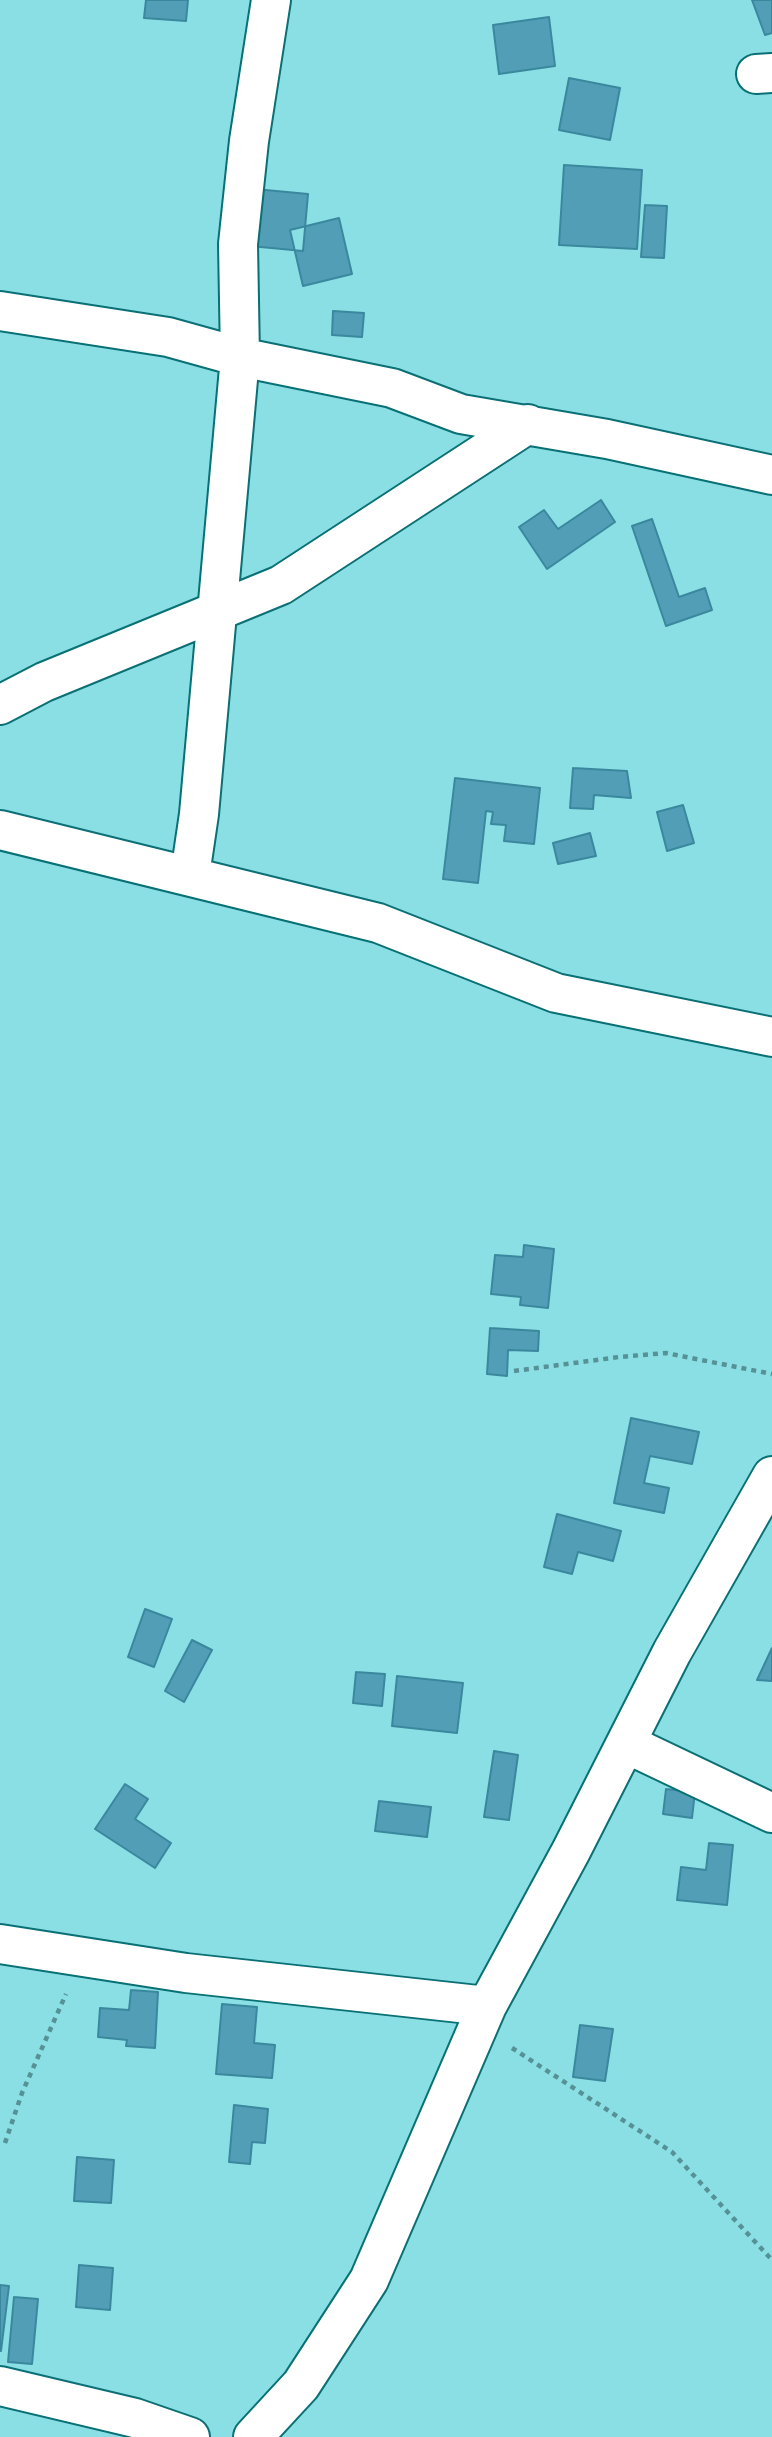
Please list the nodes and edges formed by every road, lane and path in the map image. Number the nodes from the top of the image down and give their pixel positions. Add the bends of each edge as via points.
1 (271, 0) edge
2 (0, 311) edge
3 (240, 357) junction
4 (528, 424) junction
5 (772, 475) edge
6 (218, 613) junction
7 (0, 705) edge
8 (0, 830) edge
9 (190, 875) junction
10 (772, 1037) edge
11 (514, 1371) dead end
12 (772, 1374) edge
13 (772, 1476) edge
14 (627, 1744) junction
15 (772, 1813) edge
16 (0, 1944) edge
17 (83, 1959) junction
18 (483, 2016) junction
19 (5, 2143) dead end
20 (772, 2260) edge
21 (0, 2386) edge
22 (190, 2437) edge
23 (253, 2437) edge

1 - 3 street via 238,244
2 - 3 street via 168,337
3 - 4 street via 392,388 461,414
3 - 6 street
4 - 5 street
4 - 6 street via 281,585
6 - 7 street via 44,682
6 - 9 street
8 - 9 street
9 - 10 street via 378,923 556,993
11 - 12 path via 666,1353
13 - 14 street via 671,1652
14 - 15 street
14 - 18 street
16 - 17 street
17 - 18 street
17 - 19 path via 22,2093
18 - 20 path via 672,2152
18 - 23 street via 369,2280 302,2385
21 - 22 street via 135,2418

